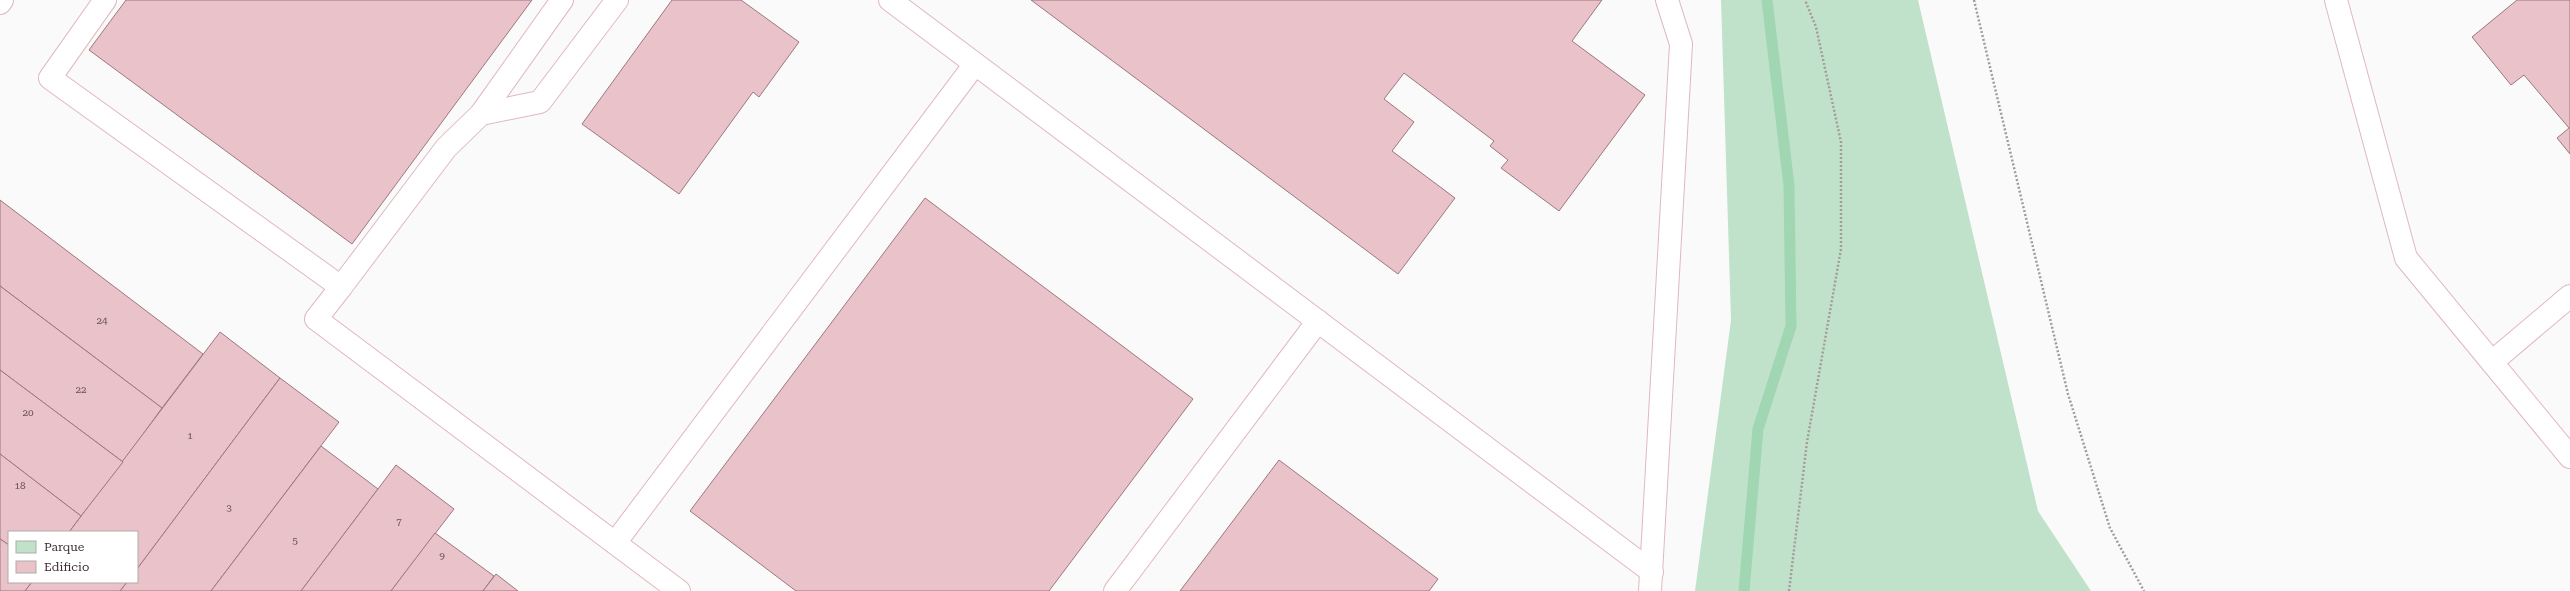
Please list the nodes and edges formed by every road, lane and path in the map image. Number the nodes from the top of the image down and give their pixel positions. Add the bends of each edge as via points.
1 (2, 0) edge
2 (105, 0) edge
3 (562, 0) edge
4 (617, 0) edge
5 (890, 0) edge
6 (1667, 0) edge
7 (1805, 0) edge
8 (1974, 0) edge
9 (2336, 0) edge
10 (0, 3) edge
11 (975, 64) junction
12 (481, 114) junction
13 (340, 287) junction
14 (2570, 296) edge
15 (1318, 321) junction
16 (2492, 362) junction
17 (2570, 458) edge
18 (615, 543) junction
19 (1651, 582) edge
20 (679, 591) edge
21 (1115, 591) edge
22 (1789, 591) edge
23 (2144, 591) edge

1 - 10 lane
2 - 13 lane via 50,78
3 - 12 lane
4 - 12 lane via 540,102
5 - 11 lane
6 - 19 lane via 1681,44
7 - 22 path via 1816,27 1841,142 1841,249 1807,442
8 - 23 path via 2068,394 2110,528
9 - 16 lane via 2406,258
11 - 15 lane
11 - 18 lane
12 - 13 lane via 446,148
13 - 18 lane via 316,319
14 - 16 lane
15 - 19 lane
15 - 21 lane
16 - 17 lane
18 - 20 lane

